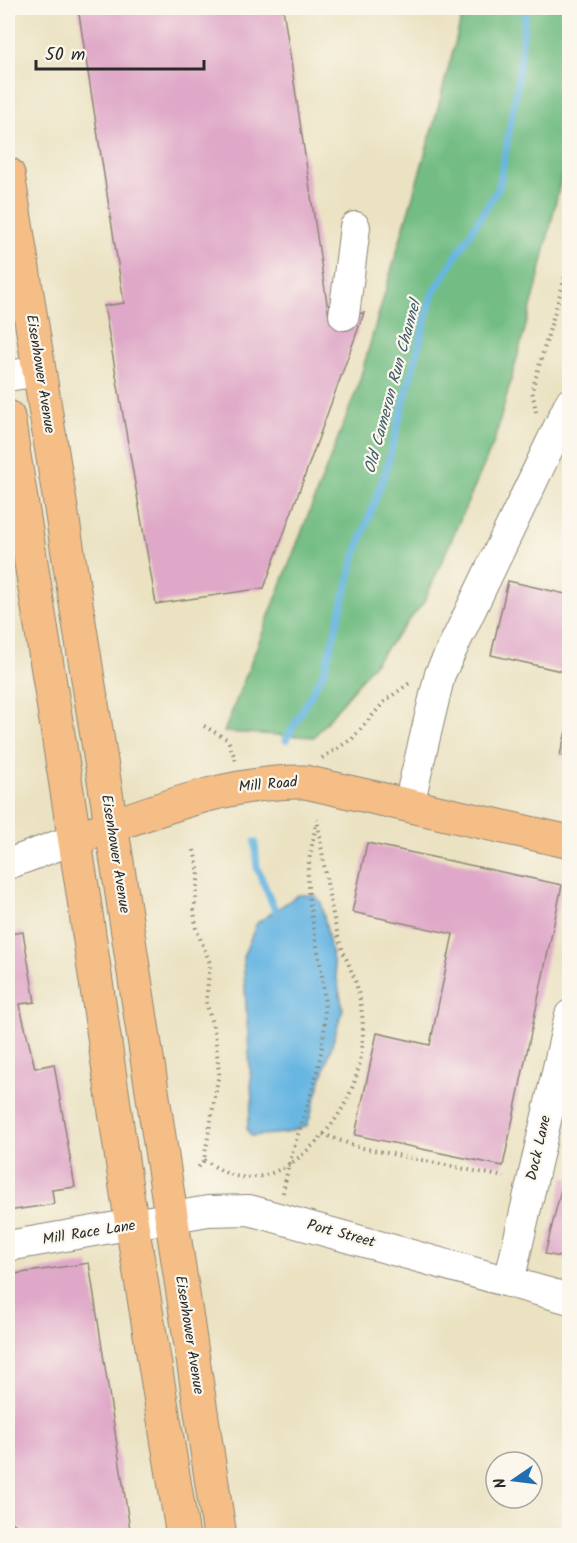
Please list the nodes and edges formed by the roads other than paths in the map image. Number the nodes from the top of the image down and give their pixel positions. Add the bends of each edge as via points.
1 (8, 174) edge
2 (355, 227) dead end
3 (344, 315) dead end
4 (39, 371) junction
5 (8, 376) edge
6 (570, 403) edge
7 (8, 417) edge
8 (409, 804) junction
9 (111, 826) junction
10 (75, 839) junction
11 (570, 842) edge
12 (8, 864) edge
13 (570, 1015) edge
14 (170, 1218) junction
15 (132, 1226) junction
16 (8, 1246) edge
17 (509, 1282) junction
18 (570, 1299) edge
19 (183, 1536) edge
20 (220, 1536) edge

1 - 4 main road, Eisenhower Avenue
2 - 3 street
4 - 5 street
4 - 9 main road, Eisenhower Avenue
6 - 8 street via 440,674
7 - 10 main road
8 - 9 main road, Mill Road via 314,783 281,782 228,789
8 - 11 main road, Mill Road
9 - 10 main road, Mill Road
9 - 14 main road, Eisenhower Avenue
10 - 12 street, Mill Road
10 - 15 main road
13 - 17 street, Dock Lane
14 - 15 street, Mill Race Lane
14 - 17 street, Port Street via 208,1211 249,1210
14 - 20 main road, Eisenhower Avenue
15 - 16 street, Mill Race Lane
15 - 19 main road
17 - 18 street, Port Street

